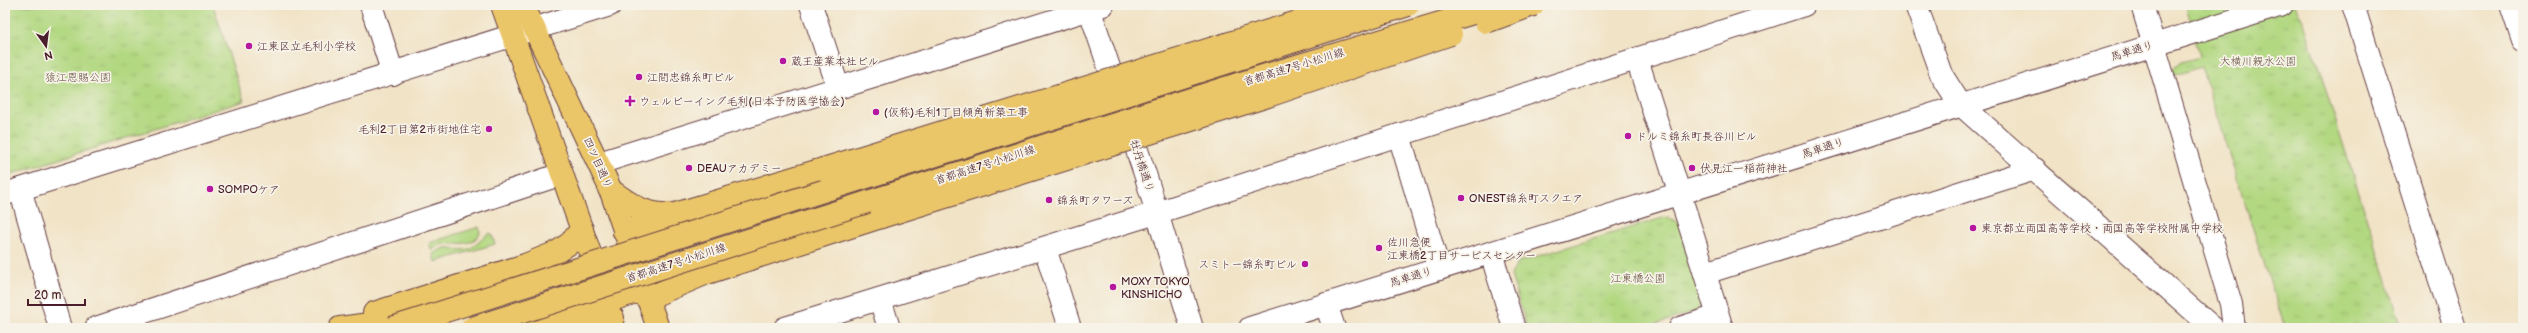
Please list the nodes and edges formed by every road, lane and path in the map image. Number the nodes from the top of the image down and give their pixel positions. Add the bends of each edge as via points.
1 (371, 5) edge
2 (502, 5) edge
3 (523, 5) edge
4 (610, 5) edge
5 (811, 5) edge
6 (1352, 5) edge
7 (1408, 5) edge
8 (1500, 5) edge
9 (1533, 5) edge
10 (1804, 5) edge
11 (1916, 5) edge
12 (2142, 5) edge
13 (2282, 5) edge
14 (2353, 5) edge
15 (2511, 5) edge
16 (1094, 7) edge
17 (534, 30) junction
18 (513, 37) junction
19 (2523, 41) edge
20 (2154, 44) junction
21 (1637, 59) junction
22 (393, 74) junction
23 (838, 88) junction
24 (1960, 104) junction
25 (1399, 135) junction
26 (599, 164) junction
27 (2035, 169) junction
28 (562, 174) junction
29 (610, 189) junction
30 (13, 191) edge
31 (1680, 194) junction
32 (1156, 213) junction
33 (675, 214) junction
34 (582, 229) junction
35 (624, 232) junction
36 (1045, 248) junction
37 (1491, 253) junction
38 (1439, 269) junction
39 (1705, 273) junction
40 (598, 275) junction
41 (643, 293) junction
42 (880, 298) junction
43 (1326, 304) junction
44 (612, 316) edge
45 (1720, 322) edge
46 (539, 326) edge
47 (60, 328) edge
48 (96, 328) edge
49 (327, 328) edge
50 (340, 328) edge
51 (392, 328) edge
52 (472, 328) edge
53 (658, 328) edge
54 (785, 328) edge
55 (890, 328) edge
56 (1070, 328) edge
57 (1192, 328) edge
58 (1250, 328) edge
59 (1334, 328) edge
60 (1514, 328) edge
61 (1680, 328) edge
62 (2213, 328) edge
63 (2234, 328) edge
64 (2455, 328) edge

1 - 22 street
2 - 18 main road
3 - 17 main road, 四ツ目通り
4 - 17 street
5 - 23 street
6 - 33 main road, bridge
7 - 51 main road, 首都高速7号小松川線, bridge
8 - 52 main road, 首都高速7号小松川線, bridge via 1263,76
9 - 41 main road, bridge via 1268,96
10 - 21 street
11 - 24 street via 1941,74
12 - 20 street
13 - 20 street, 馬車通り
14 - 64 street
15 - 19 street
16 - 23 street
16 - 32 street, 牡丹橋通り
17 - 18 street
17 - 26 main road, 四ツ目通り
18 - 22 street
18 - 28 main road
20 - 24 street, 馬車通り
20 - 63 street via 2231,304
21 - 25 street
21 - 31 street
22 - 30 street
23 - 26 street
24 - 27 street
24 - 31 street, 馬車通り
25 - 32 street
25 - 38 street
26 - 29 main road, 四ツ目通り
27 - 39 street
27 - 62 street
28 - 34 main road
28 - 48 street
29 - 33 main road via 643,211 656,215
29 - 35 main road, 四ツ目通り
30 - 47 street
31 - 37 street, 馬車通り
31 - 39 street
32 - 36 street
32 - 57 street, 牡丹橋通り
33 - 35 main road
34 - 40 main road
34 - 49 main road via 570,243 557,252 525,265
35 - 41 main road, 四ツ目通り
36 - 42 street
36 - 56 street
37 - 38 street, 馬車通り
37 - 60 street
38 - 43 street, 馬車通り
39 - 45 street
40 - 41 main road via 606,276
40 - 44 main road
40 - 50 main road via 583,274 557,280 473,309
41 - 44 main road
41 - 53 main road, 四ツ目通り
42 - 54 street
42 - 55 street
43 - 58 street, 馬車通り
43 - 59 street
44 - 46 main road via 573,318
45 - 61 street

